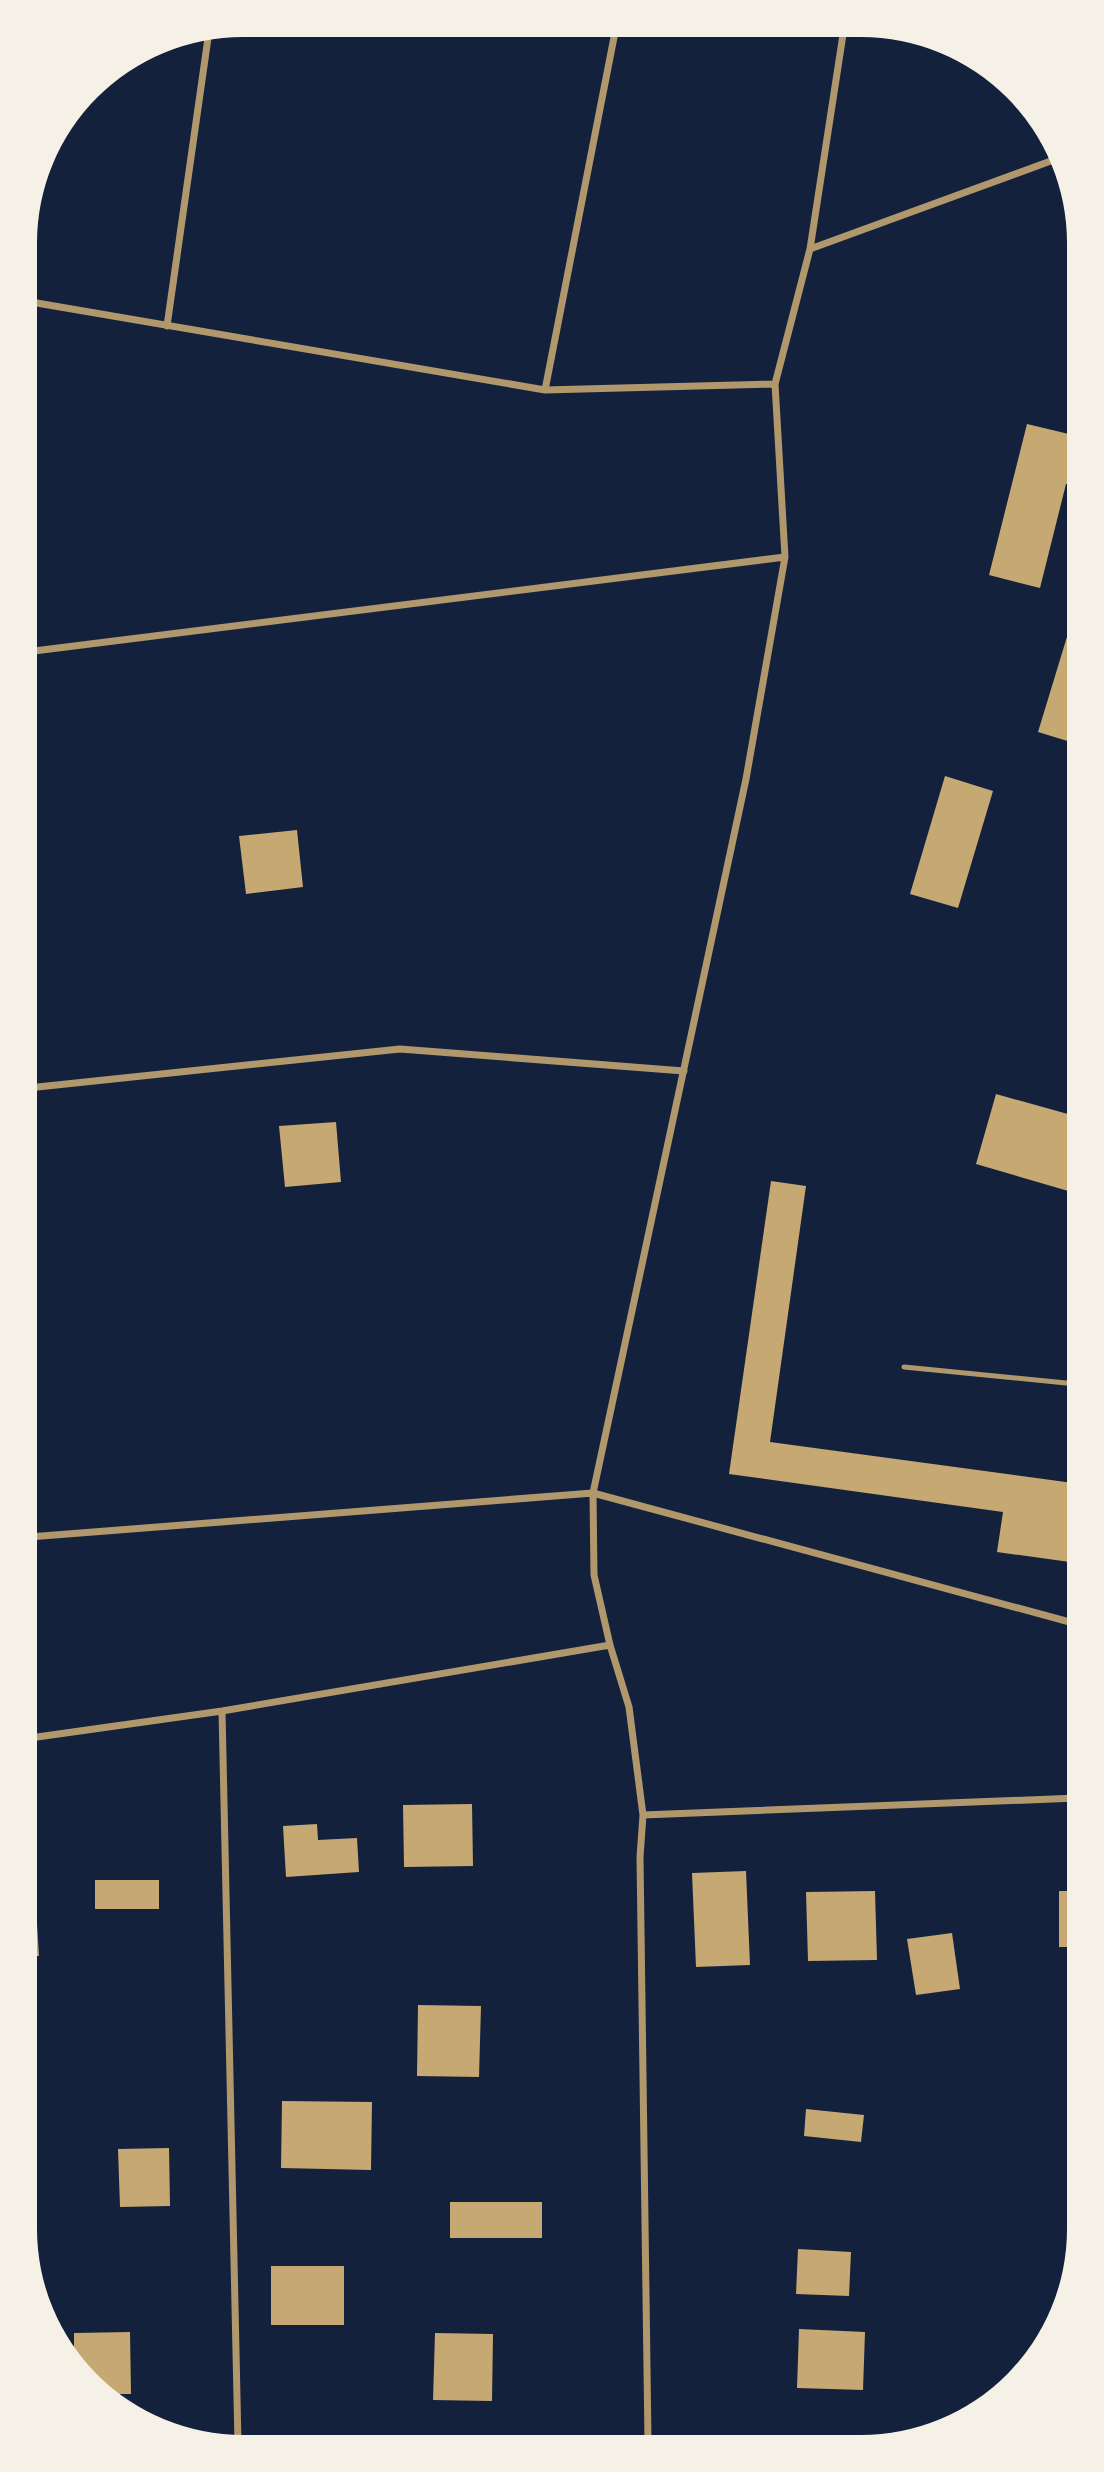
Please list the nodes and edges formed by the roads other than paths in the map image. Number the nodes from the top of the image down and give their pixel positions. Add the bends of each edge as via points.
1 (613, 37) edge
2 (843, 37) edge
3 (208, 40) edge
4 (1051, 161) edge
5 (810, 248) junction
6 (37, 303) edge
7 (167, 326) junction
8 (775, 384) junction
9 (545, 390) junction
10 (785, 557) junction
11 (37, 651) edge
12 (684, 1071) junction
13 (37, 1087) edge
14 (904, 1367) dead end
15 (1067, 1383) edge
16 (593, 1493) junction
17 (37, 1535) edge
18 (1067, 1622) edge
19 (610, 1645) junction
20 (222, 1711) junction
21 (37, 1737) edge
22 (1067, 1798) edge
23 (643, 1815) junction
24 (238, 2435) edge
25 (648, 2435) edge

1 - 9 street
2 - 5 street
3 - 7 street
4 - 5 street
5 - 8 street
6 - 7 street
7 - 9 street
8 - 9 street
8 - 10 street
10 - 11 street
10 - 12 street via 746,779
12 - 13 street via 400,1049
12 - 16 street
14 - 15 lane
16 - 17 street
16 - 18 street
16 - 19 street via 594,1576
19 - 20 street
19 - 23 street via 629,1707
20 - 21 street
20 - 24 street
22 - 23 street
23 - 25 street

